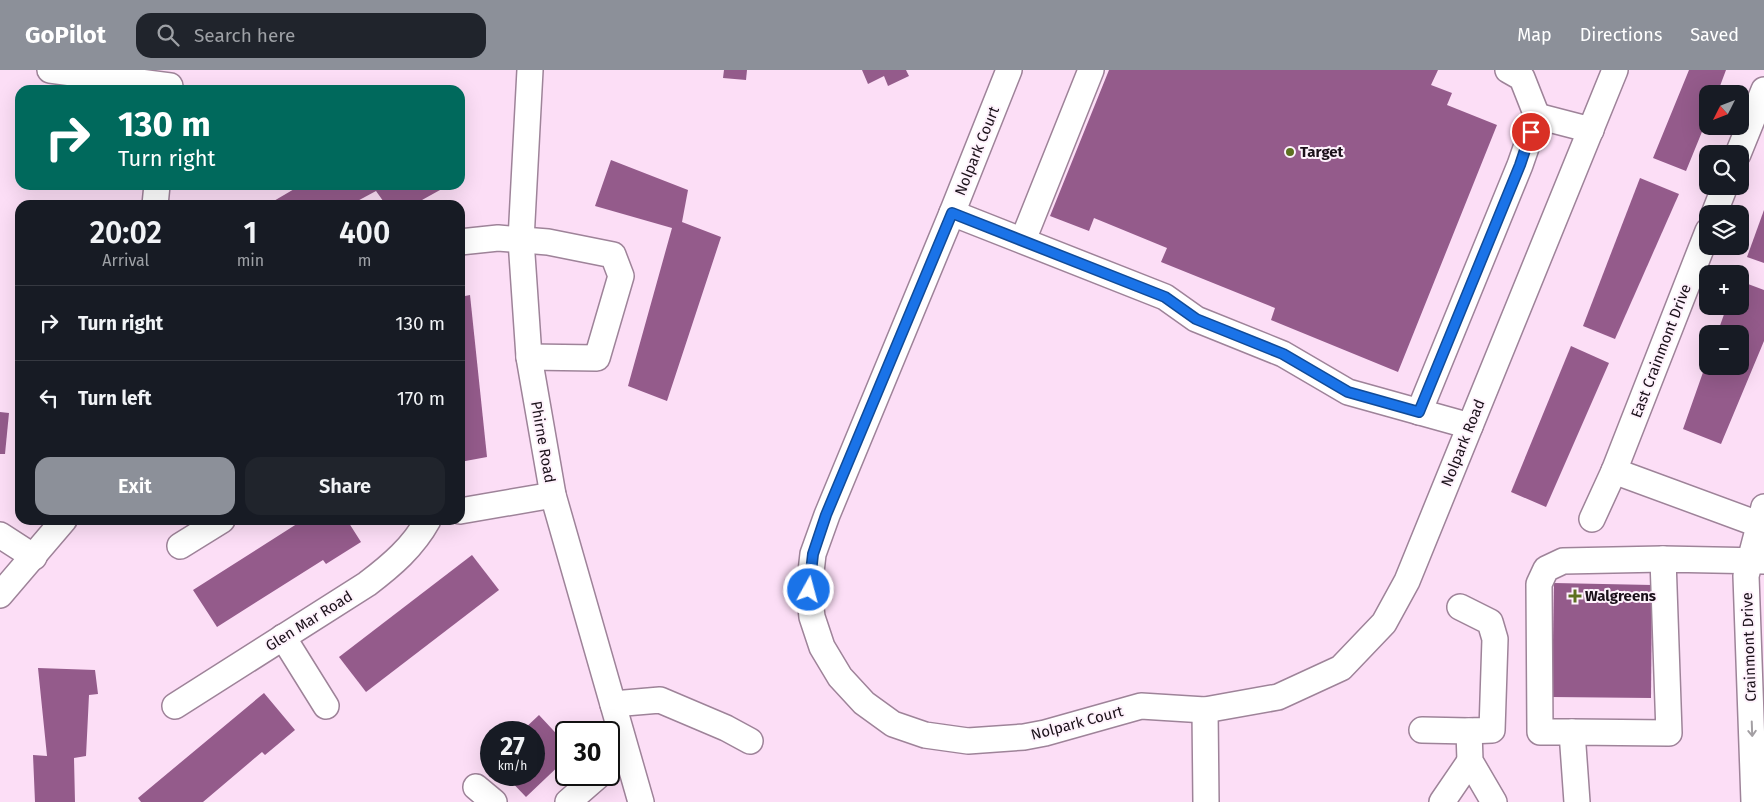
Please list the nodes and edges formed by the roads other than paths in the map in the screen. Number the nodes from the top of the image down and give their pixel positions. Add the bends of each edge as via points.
1 (50, 70) edge
2 (530, 70) edge
3 (1008, 70) edge
4 (1090, 70) edge
5 (1508, 70) edge
6 (1615, 70) edge
7 (170, 82) edge
8 (1764, 90) edge
9 (1536, 116) junction
10 (1591, 130) junction
11 (1742, 145) edge
12 (952, 213) junction
13 (521, 240) junction
14 (1023, 240) junction
15 (465, 241) edge
16 (1699, 254) edge
17 (529, 357) junction
18 (1419, 412) junction
19 (1470, 426) junction
20 (1614, 471) junction
21 (553, 495) junction
22 (465, 510) edge
23 (1592, 519) dead end
24 (1762, 523) edge
25 (60, 525) edge
26 (214, 525) edge
27 (425, 525) edge
28 (0, 535) edge
29 (180, 546) dead end
30 (34, 557) junction
31 (1663, 559) junction
32 (1757, 561) edge
33 (0, 595) edge
34 (1460, 607) dead end
35 (283, 637) junction
36 (613, 704) junction
37 (175, 706) dead end
38 (326, 706) dead end
39 (1205, 710) junction
40 (614, 721) edge
41 (1422, 730) dead end
42 (1469, 732) junction
43 (1572, 732) junction
44 (750, 741) dead end
45 (1470, 761) junction
46 (620, 765) edge
47 (586, 786) edge
48 (568, 802) edge
49 (641, 802) edge
50 (1206, 802) edge
51 (1442, 802) edge
52 (1494, 802) edge
53 (1578, 802) edge
54 (1754, 802) edge

1 - 7 street
2 - 13 street, Phirne Road
3 - 12 street, Nolpark Court
4 - 14 street
5 - 9 street via 1522,78
6 - 10 street, Nolpark Road
8 - 11 street
9 - 10 street
9 - 18 street via 1520,165
10 - 19 street, Nolpark Road
12 - 14 street
12 - 39 street, Nolpark Court via 826,515 813,554 809,590 812,617 822,647 840,677 864,704 893,724 925,735 968,741 1024,737 1141,706
13 - 15 street via 498,238
13 - 17 street, Phirne Road
13 - 17 street via 613,255 621,276 597,358
14 - 18 street via 1165,297 1196,319 1283,354 1348,392
16 - 20 street, East Crainmont Drive
17 - 21 street, Phirne Road
18 - 19 street
19 - 39 street, Nolpark Road via 1407,581 1384,623 1341,668 1278,697
20 - 23 street, East Crainmont Drive
20 - 24 street
21 - 22 street
21 - 36 street, Phirne Road
24 - 32 street, Crainmont Drive
25 - 30 street
26 - 29 street
27 - 35 street, Glen Mar Road via 419,537 396,561 367,584
28 - 30 street
30 - 33 street
31 - 32 street
31 - 43 street via 1669,733
31 - 43 street via 1563,561 1546,569 1539,584 1540,732
32 -> 54 street, Crainmont Drive via 1746,576
34 - 42 street via 1490,622 1495,639 1492,730
35 - 37 street, Glen Mar Road
35 - 38 street
36 - 40 street, Phirne Road
36 - 44 street via 660,700
39 - 50 street
41 - 42 street
42 - 45 street
43 - 53 street
45 - 51 street
45 - 52 street
46 - 49 street, Phirne Road
47 - 48 street

